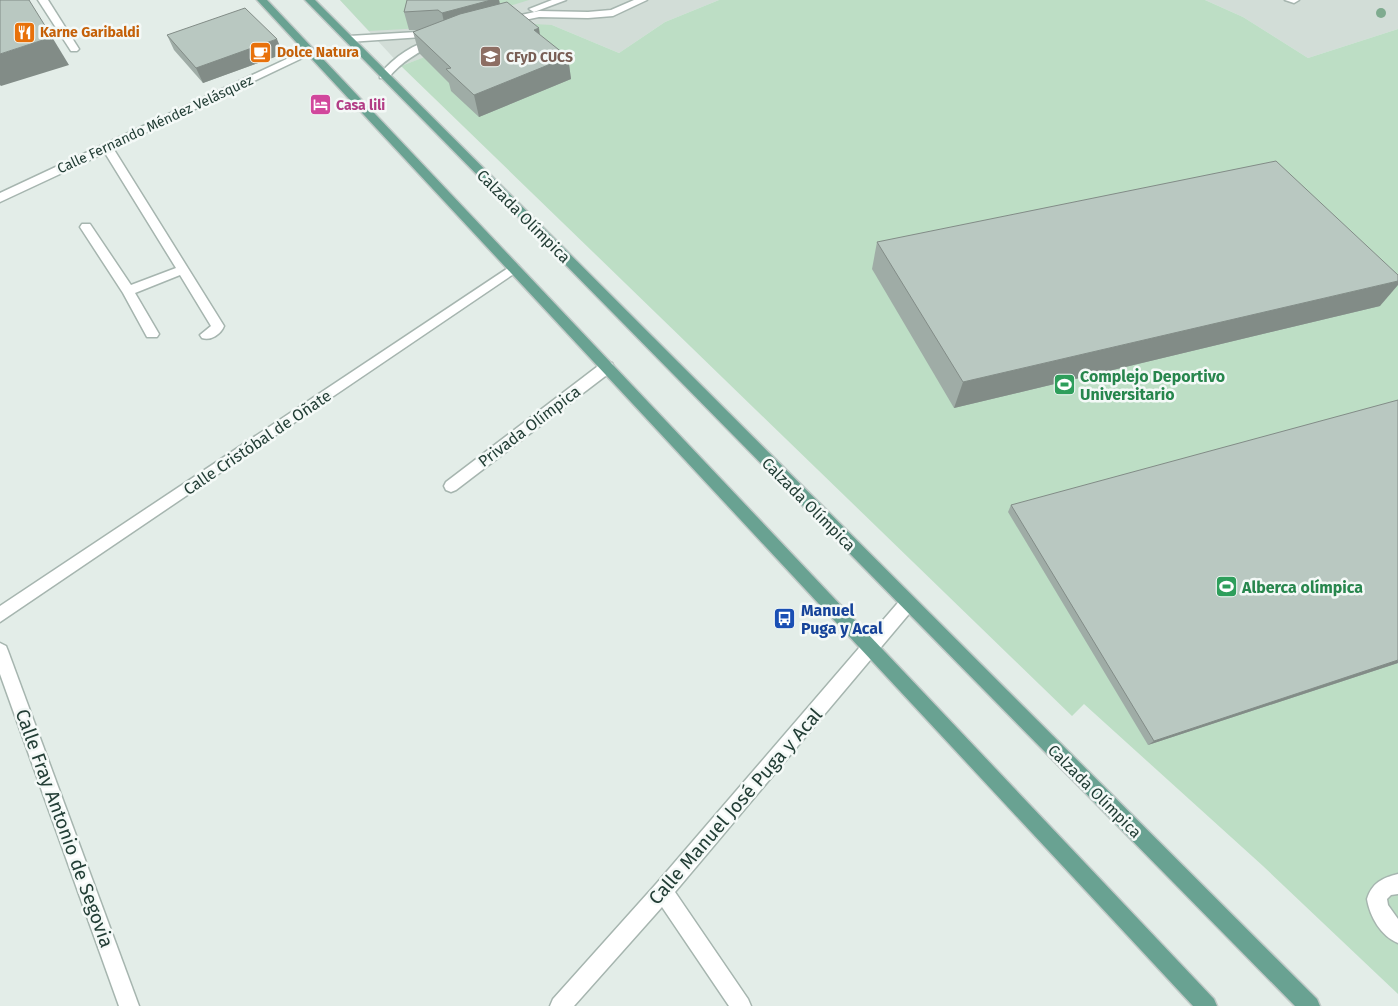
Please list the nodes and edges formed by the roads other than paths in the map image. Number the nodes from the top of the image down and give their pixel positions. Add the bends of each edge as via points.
1 (43, 0) edge
2 (262, 0) edge
3 (310, 0) edge
4 (561, 0) edge
5 (642, 0) edge
6 (1290, 0) edge
7 (1294, 0) edge
8 (548, 6) junction
9 (557, 14) junction
10 (349, 39) junction
11 (74, 48) dead end
12 (310, 51) junction
13 (384, 76) junction
14 (107, 147) junction
15 (0, 198) edge
16 (86, 227) dead end
17 (514, 268) junction
18 (184, 269) junction
19 (128, 292) junction
20 (152, 334) dead end
21 (207, 335) dead end
22 (607, 367) junction
23 (451, 486) dead end
24 (908, 604) junction
25 (0, 615) edge
26 (870, 648) junction
27 (0, 651) edge
28 (1398, 884) edge
29 (663, 891) junction
30 (1398, 933) edge
31 (129, 1006) edge
32 (560, 1006) edge
33 (741, 1006) edge
34 (1207, 1006) edge
35 (1310, 1006) edge

1 - 11 street
2 - 12 main road
3 - 10 main road, Calzada Olímpica
4 - 8 street
5 - 9 street via 613,13 588,16
6 - 7 street
8 - 9 street
8 - 9 street via 496,21
10 - 13 main road, Calzada Olímpica
10 - 13 street via 446,35 403,56
12 - 14 street, Calle Fernando Méndez Velásquez
12 - 17 main road
13 - 24 main road, Calzada Olímpica
14 - 15 street, Calle Fernando Méndez Velásquez
14 - 18 street
16 - 19 street
17 - 22 main road
17 - 25 street, Calle Cristóbal de Oñate
18 - 19 street
18 - 21 street via 218,326
19 - 20 street
22 - 23 street, Privada Olímpica
22 - 26 main road
24 - 26 street, Calle Manuel José Puga y Acal
24 - 35 main road, Calzada Olímpica
26 - 29 street, Calle Manuel José Puga y Acal
26 - 34 main road
27 - 31 street, Calle Fray Antonio de Segovia
28 - 30 street via 1383,889 1378,894 1377,904
29 - 32 street, Calle Manuel José Puga y Acal
29 - 33 street

